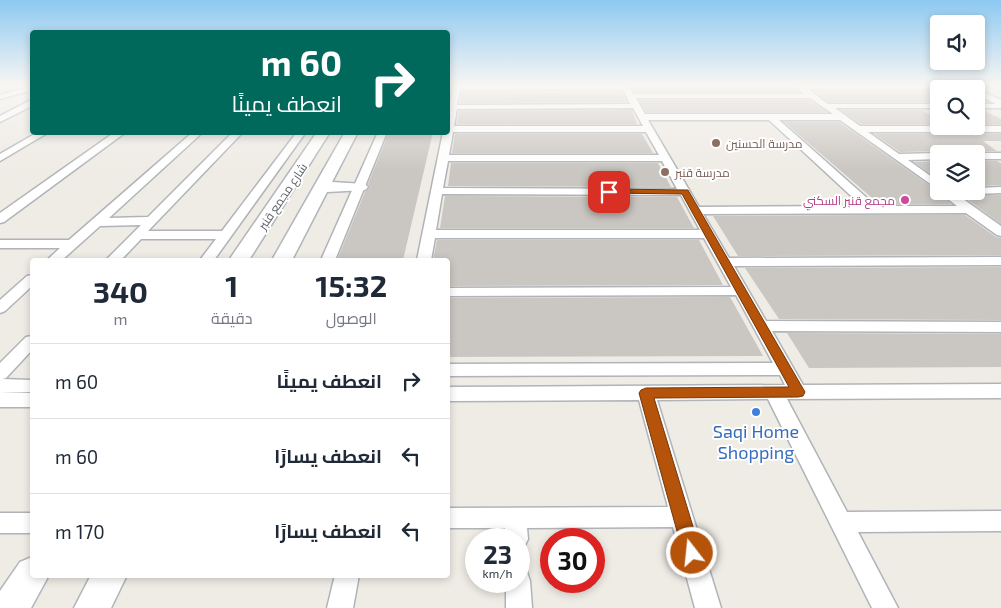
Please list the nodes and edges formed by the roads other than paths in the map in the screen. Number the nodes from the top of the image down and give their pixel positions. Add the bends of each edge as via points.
1 (11, 113) edge
2 (640, 113) edge
3 (744, 113) edge
4 (837, 113) edge
5 (771, 117) junction
6 (842, 117) junction
7 (0, 119) edge
8 (450, 125) edge
9 (649, 129) junction
10 (858, 129) junction
11 (1001, 129) edge
12 (39, 135) edge
13 (118, 135) edge
14 (196, 135) edge
15 (236, 135) edge
16 (300, 135) edge
17 (322, 135) edge
18 (350, 135) edge
19 (382, 135) edge
20 (447, 135) edge
21 (930, 156) edge
22 (985, 156) edge
23 (1001, 156) edge
24 (897, 157) junction
25 (0, 158) edge
26 (444, 158) junction
27 (665, 158) junction
28 (930, 181) edge
29 (323, 186) junction
30 (360, 187) junction
31 (1001, 190) edge
32 (438, 191) junction
33 (985, 191) edge
34 (685, 192) junction
35 (956, 200) edge
36 (873, 210) junction
37 (970, 210) junction
38 (696, 211) junction
39 (0, 219) edge
40 (151, 221) junction
41 (98, 222) junction
42 (1001, 232) edge
43 (429, 234) junction
44 (708, 234) junction
45 (138, 235) junction
46 (226, 235) junction
47 (0, 244) edge
48 (72, 244) junction
49 (56, 258) edge
50 (115, 258) edge
51 (209, 258) edge
52 (241, 258) edge
53 (283, 258) edge
54 (329, 258) edge
55 (424, 258) edge
56 (1001, 261) edge
57 (724, 262) junction
58 (30, 281) edge
59 (741, 291) junction
60 (450, 292) edge
61 (3, 303) edge
62 (761, 326) junction
63 (1001, 327) edge
64 (30, 343) edge
65 (785, 369) junction
66 (450, 370) edge
67 (0, 374) edge
68 (0, 386) edge
69 (30, 386) edge
70 (1001, 391) edge
71 (774, 392) junction
72 (798, 392) junction
73 (646, 393) junction
74 (450, 394) edge
75 (0, 400) edge
76 (30, 400) edge
77 (682, 517) junction
78 (450, 518) edge
79 (1001, 521) edge
80 (841, 522) junction
81 (0, 523) edge
82 (30, 523) edge
83 (516, 528) edge
84 (30, 577) edge
85 (108, 578) edge
86 (346, 578) edge
87 (518, 593) edge
88 (10, 608) edge
89 (92, 608) edge
90 (340, 608) edge
91 (519, 608) edge
92 (708, 608) edge
93 (885, 608) edge

1 - 7 street
2 - 9 street
3 - 5 street
4 - 6 street
5 - 6 street
5 - 36 street
6 - 10 street
8 - 9 street
9 - 27 street
10 - 11 street
10 - 24 street
12 - 25 street
13 - 39 street
14 - 41 street
15 - 40 street
16 - 46 street
17 - 52 main road, شارع مجمع قنبر
18 - 29 main road, شارع مجمع قنبر
19 - 30 street
20 - 26 street
21 - 24 street
22 - 23 street
24 - 28 street
26 - 27 street
26 - 32 street
27 - 34 street
29 - 30 main road
29 - 53 main road, شارع مجمع قنبر
30 - 54 street
31 - 33 street
32 - 34 street
32 - 43 street
34 - 38 street
35 - 37 street
36 - 37 street
36 - 38 street
37 - 42 street
38 - 44 street
40 - 41 street
40 - 45 street
41 - 48 street
43 - 44 street
43 - 55 street
44 - 57 street
45 - 46 street
45 - 50 street
46 - 51 street
47 - 48 street
48 - 49 street
56 - 57 street
57 - 59 street
58 - 61 street
59 - 60 street
59 - 62 street
62 - 63 street
62 - 65 street
64 - 67 street
65 - 66 street
65 - 72 street
68 - 69 street
70 - 72 street
71 - 72 street
71 - 73 street
71 - 80 street
73 - 74 street
73 - 77 street
75 - 76 street
77 - 83 street
77 - 92 street
78 - 83 street
79 - 80 street
80 - 93 street
81 - 82 street
84 - 88 main road
85 - 89 main road
86 - 90 street
87 - 91 street

